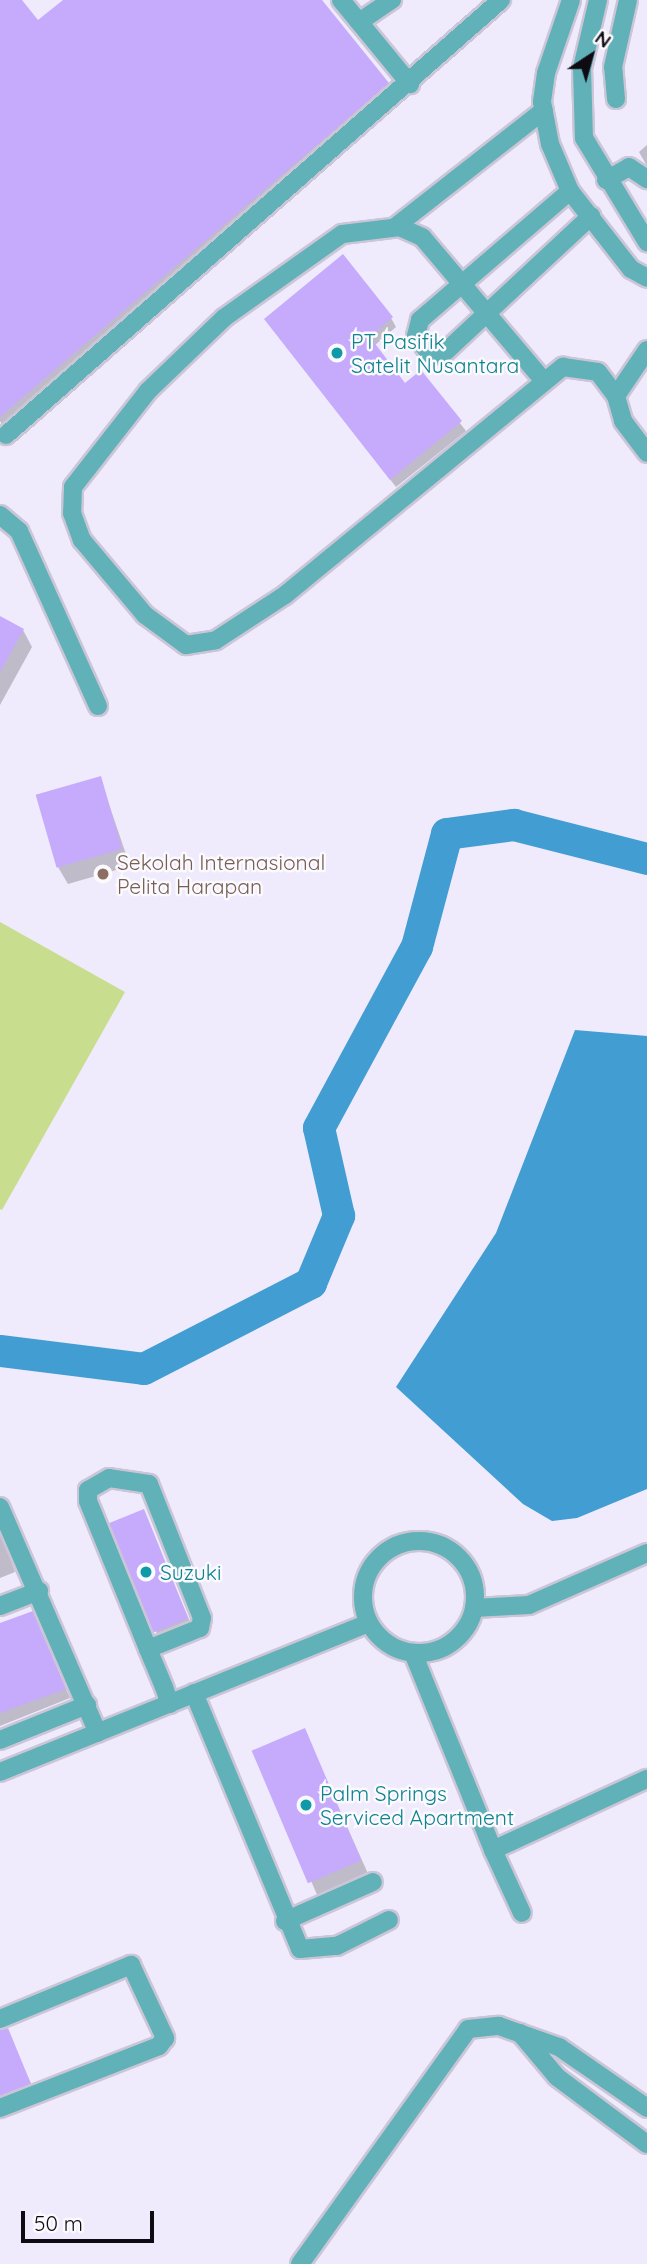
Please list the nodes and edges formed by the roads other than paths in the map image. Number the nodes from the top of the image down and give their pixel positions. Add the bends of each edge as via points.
1 (341, 0) edge
2 (392, 0) edge
3 (501, 0) edge
4 (571, 0) edge
5 (598, 0) edge
6 (628, 0) edge
7 (359, 22) junction
8 (410, 84) junction
9 (617, 99) dead end
10 (544, 110) junction
11 (647, 179) edge
12 (606, 180) junction
13 (570, 191) junction
14 (591, 216) junction
15 (395, 227) junction
16 (647, 242) edge
17 (647, 278) edge
18 (460, 285) junction
19 (482, 315) junction
20 (647, 350) edge
21 (543, 380) junction
22 (616, 396) junction
23 (6, 435) dead end
24 (647, 453) edge
25 (0, 515) edge
26 (98, 706) dead end
27 (0, 1507) edge
28 (647, 1553) edge
29 (39, 1591) junction
30 (0, 1606) edge
31 (474, 1608) junction
32 (369, 1623) junction
33 (148, 1649) junction
34 (413, 1653) junction
35 (194, 1693) junction
36 (170, 1704) junction
37 (87, 1705) junction
38 (98, 1733) junction
39 (0, 1740) edge
40 (0, 1772) edge
41 (647, 1779) edge
42 (493, 1850) junction
43 (373, 1882) dead end
44 (523, 1913) dead end
45 (389, 1920) dead end
46 (285, 1921) junction
47 (0, 2019) edge
48 (520, 2033) junction
49 (0, 2108) edge
50 (647, 2108) edge
51 (647, 2144) edge
52 (300, 2264) edge

1 - 7 street
2 - 7 street
3 - 8 street
4 - 10 street via 546,73
5 - 12 street via 579,99 584,138
6 - 9 street via 612,67
7 - 8 street
8 - 23 street
10 - 13 street
10 - 15 street
11 - 12 street via 629,167
12 - 16 street
13 - 14 street
13 - 18 street
14 - 17 street via 631,269
14 - 19 street
15 - 18 street via 422,237
15 - 21 street via 342,234 224,318 148,391 73,487 72,513 82,540 145,615 186,645 216,640 392,510
18 - 19 street
18 - 19 street via 420,320 416,335 430,354 442,355
19 - 21 street
20 - 22 street
21 - 22 street via 580,365 598,372
22 - 24 street via 623,421
25 - 26 street via 19,531
27 - 29 street
28 - 31 street via 529,1605
29 - 30 street
29 - 37 street
31 - 32 street via 468,1570 439,1545 420,1541 384,1553 371,1567 363,1604
31 - 34 street via 459,1637 430,1652
32 - 34 street via 387,1643
32 - 35 street
33 - 33 street via 88,1501 89,1490 108,1478 149,1484 202,1618 201,1628
33 - 36 street
34 - 42 street
35 - 36 street
35 - 46 street
36 - 38 street
37 - 38 street
37 - 39 street
38 - 40 street
41 - 42 street
42 - 44 street
43 - 46 street
45 - 46 street via 309,1951 300,1949
47 - 49 street via 131,1965 165,2038 159,2046
48 - 50 street via 571,2054
48 - 51 street via 558,2077
48 - 52 street via 482,2024 454,2041

